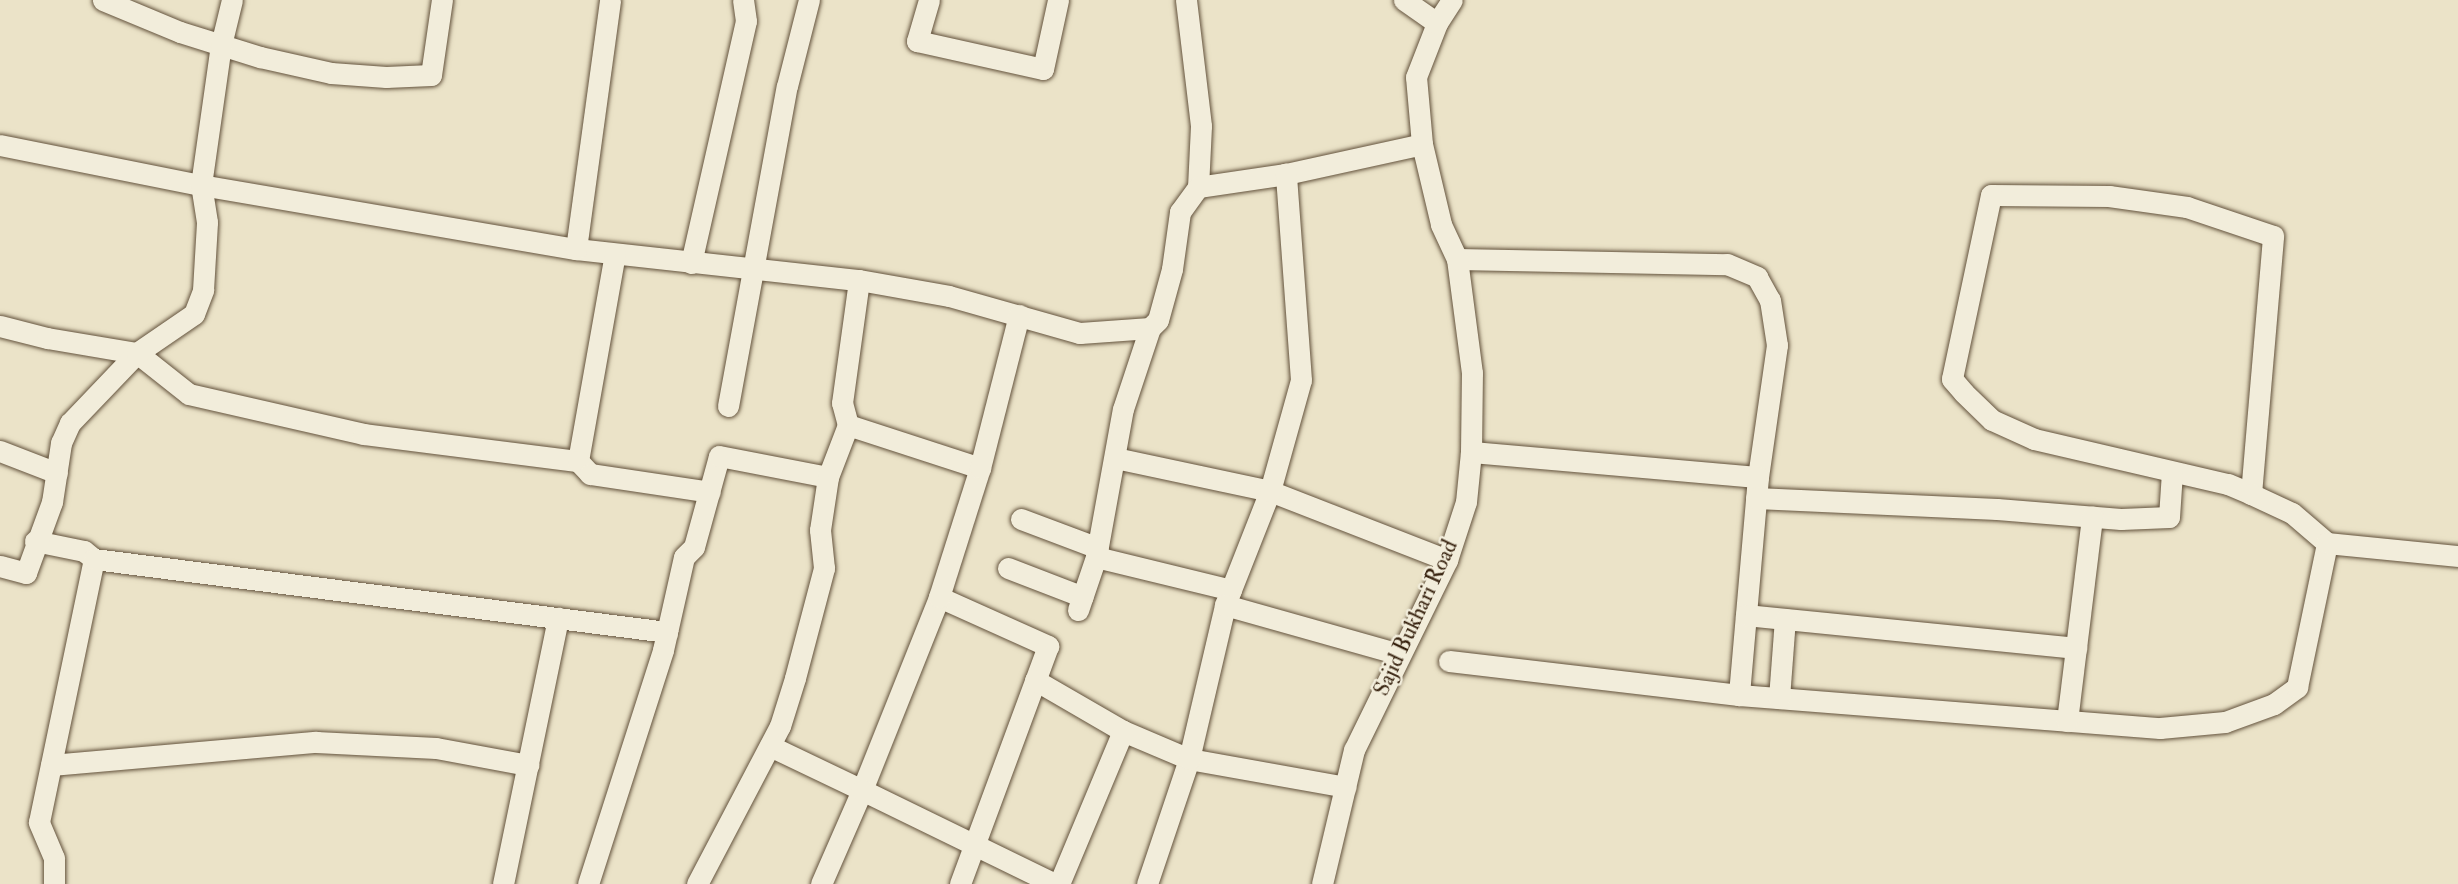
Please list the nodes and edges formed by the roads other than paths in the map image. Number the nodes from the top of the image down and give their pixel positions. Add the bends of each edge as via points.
1 (104, 0) edge
2 (232, 0) edge
3 (442, 0) edge
4 (610, 0) edge
5 (743, 0) edge
6 (809, 0) edge
7 (929, 0) edge
8 (1058, 0) edge
9 (1186, 0) edge
10 (1404, 0) edge
11 (1452, 0) edge
12 (1437, 23) junction
13 (221, 45) junction
14 (1422, 144) junction
15 (0, 145) edge
16 (1286, 174) junction
17 (201, 185) junction
18 (1198, 187) junction
19 (576, 249) junction
20 (615, 254) junction
21 (1457, 259) junction
22 (691, 263) junction
23 (751, 271) junction
24 (859, 280) junction
25 (1019, 315) junction
26 (0, 326) edge
27 (1150, 328) junction
28 (137, 353) junction
29 (728, 406) dead end
30 (848, 425) junction
31 (0, 451) edge
32 (1471, 452) junction
33 (1115, 458) junction
34 (578, 461) junction
35 (980, 468) junction
36 (2172, 472) junction
37 (57, 473) junction
38 (828, 477) junction
39 (1757, 488) junction
40 (1270, 491) junction
41 (710, 492) junction
42 (2251, 494) junction
43 (2092, 517) junction
44 (1021, 519) dead end
45 (35, 541) junction
46 (2327, 543) junction
47 (1097, 552) junction
48 (2458, 556) edge
49 (94, 559) junction
50 (1447, 560) junction
51 (0, 566) edge
52 (1008, 568) dead end
53 (939, 597) junction
54 (1228, 597) junction
55 (1746, 615) junction
56 (558, 618) junction
57 (1785, 619) junction
58 (667, 632) junction
59 (2076, 648) junction
60 (1399, 654) junction
61 (1449, 661) dead end
62 (1035, 680) junction
63 (1739, 695) junction
64 (1779, 698) junction
65 (2067, 721) junction
66 (1123, 731) junction
67 (770, 746) junction
68 (1189, 759) junction
69 (51, 765) junction
70 (528, 765) junction
71 (1346, 787) junction
72 (862, 790) junction
73 (977, 845) junction
74 (54, 884) edge
75 (503, 884) edge
76 (588, 884) edge
77 (697, 884) edge
78 (821, 884) edge
79 (960, 884) edge
80 (1057, 884) edge
81 (1147, 884) edge
82 (1322, 884) edge

1 - 13 street
2 - 13 street
3 - 13 street via 431,75 331,73
4 - 19 street
5 - 22 street via 746,21
6 - 23 street via 787,86
7 - 8 street via 917,41 1043,69
9 - 18 street via 1201,126
10 - 12 street
11 - 12 street, Sajid Bukhari Road
12 - 14 street, Sajid Bukhari Road via 1416,77
13 - 17 street
14 - 16 street
14 - 21 street, Sajid Bukhari Road via 1441,224
15 - 17 street
16 - 18 street
16 - 40 street via 1301,380
17 - 19 street
17 - 28 street via 207,222 203,290 194,314
18 - 27 street via 1180,212 1172,268 1158,320
19 - 20 street
20 - 22 street
20 - 34 street
21 - 32 street, Sajid Bukhari Road via 1472,373
21 - 39 street via 1727,264 1757,277 1770,300 1777,345
22 - 23 street
23 - 24 street
23 - 29 street
24 - 25 street via 949,296
24 - 30 street via 843,403
25 - 27 street via 1080,333
25 - 35 street
26 - 28 street
27 - 33 street via 1123,409
28 - 34 street via 189,394 363,434
28 - 37 street via 70,423 61,443
30 - 35 street
30 - 38 street
31 - 37 street
32 - 39 street
32 - 50 street, Sajid Bukhari Road via 1466,502
33 - 40 street
33 - 47 street
34 - 41 street via 590,474
35 - 53 street
36 - 42 street via 2228,484
36 - 42 street via 2034,439 1992,420 1952,379 1991,195 2109,196 2176,206 2273,236
36 - 43 street via 2169,517
37 - 45 street via 52,502
38 - 41 street via 718,456
38 - 67 street via 820,530 824,568 795,678
39 - 43 street
39 - 55 street
40 - 50 street
40 - 54 street
41 - 58 street via 694,547 684,557
42 - 46 street via 2292,513
43 - 59 street
44 - 47 street
45 - 49 street via 84,551
45 - 51 street via 26,573
46 - 48 street
46 - 65 street via 2297,687 2274,704 2225,722 2160,728
47 - 52 street via 1080,604
47 - 54 street
49 - 56 street
49 - 69 street
50 - 60 street, Sajid Bukhari Road
53 - 62 street via 1048,646
53 - 72 street
54 - 60 street
54 - 68 street
55 - 57 street
55 - 63 street
56 - 58 street
56 - 70 street
57 - 59 street
57 - 64 street
58 - 76 street
59 - 65 street
60 - 71 street, Sajid Bukhari Road via 1354,750
61 - 63 street
62 - 66 street
62 - 73 street
63 - 64 street
64 - 65 street
66 - 68 street
66 - 80 street
67 - 72 street
67 - 77 street
68 - 71 street
68 - 81 street
69 - 70 street via 316,741 436,748
69 - 74 street via 39,822 54,858
70 - 75 street
71 - 82 street, Sajid Bukhari Road
72 - 73 street
72 - 78 street
73 - 79 street
73 - 80 street

